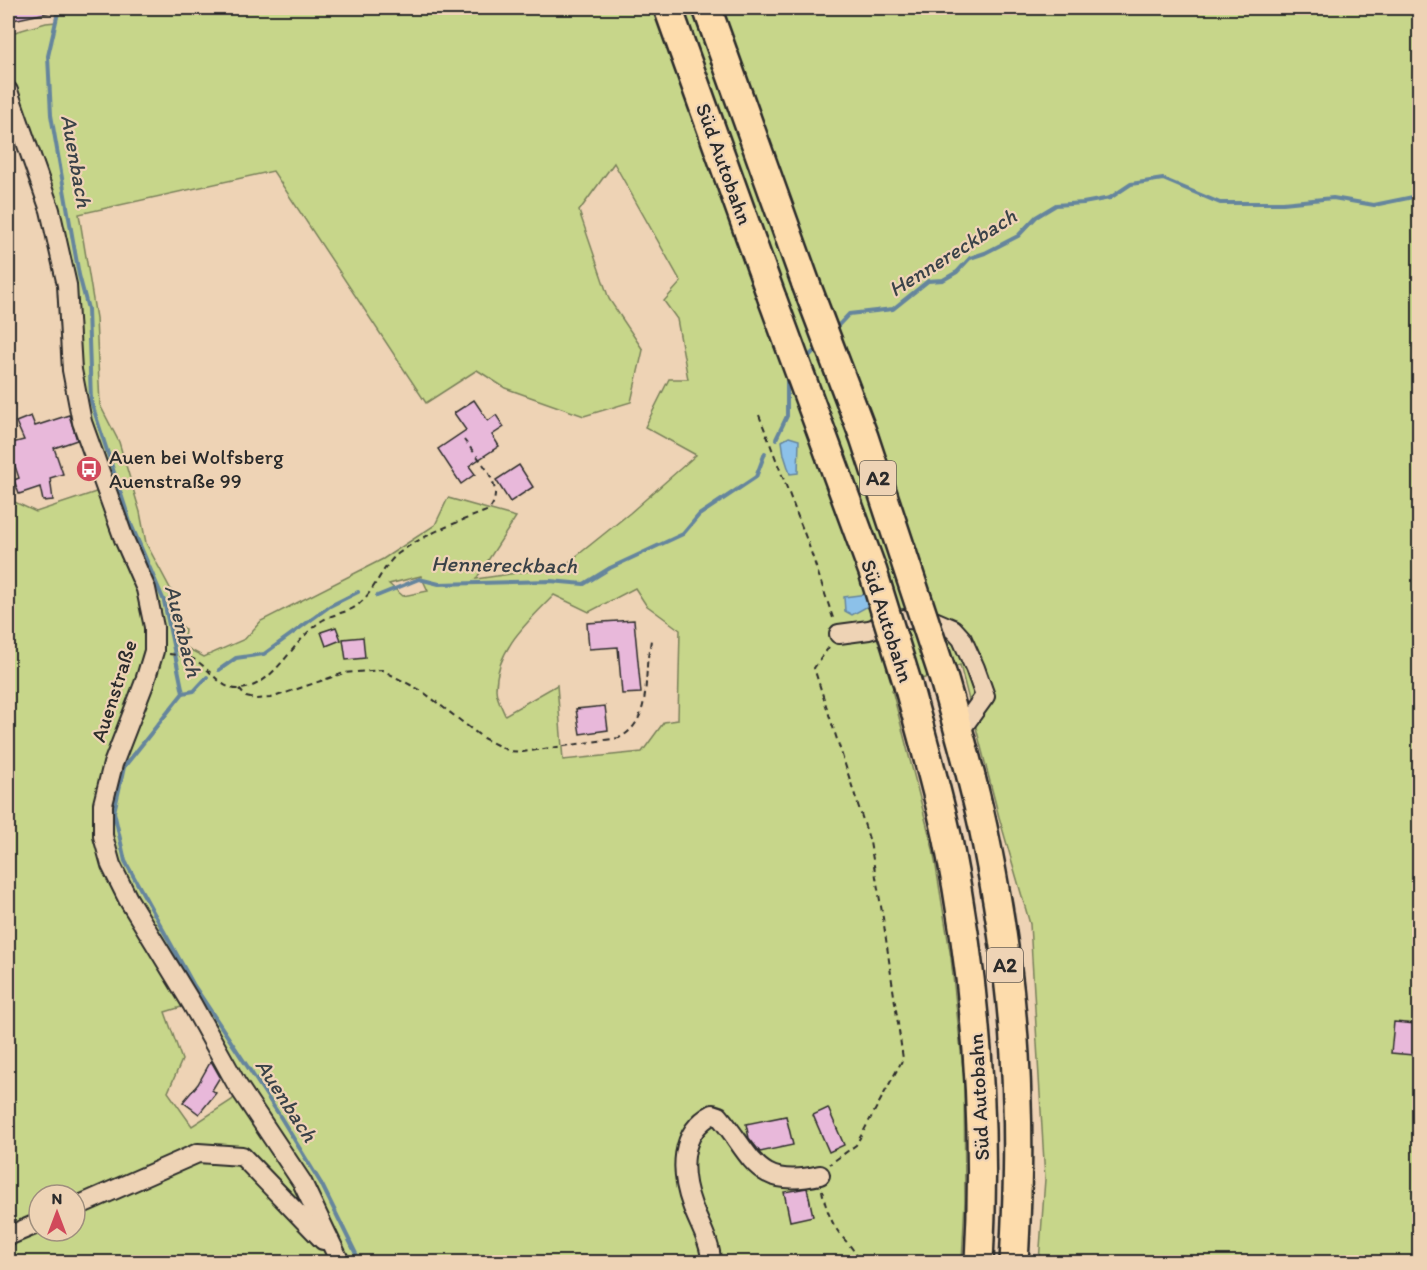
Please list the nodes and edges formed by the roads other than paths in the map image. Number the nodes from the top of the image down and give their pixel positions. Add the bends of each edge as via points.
1 (668, 8) edge
2 (707, 8) edge
3 (8, 91) edge
4 (839, 634) road end
5 (959, 732) junction
6 (820, 1175) road end
7 (87, 1202) edge
8 (27, 1228) edge
9 (8, 1236) edge
10 (336, 1257) edge
11 (711, 1263) edge
12 (979, 1263) edge
13 (1014, 1263) edge

1 - 12 highway, Süd Autobahn / A2, bridge via 873,573 908,685 948,838 964,927 981,1104
2 - 5 highway, Süd Autobahn / A2, bridge via 868,448
3 - 10 street, Auenstraße via 52,221 67,285 72,370 82,422 123,539 146,589 154,627 154,651 113,764 103,804 104,836 111,866 236,1083 302,1182
4 - 5 street via 904,619 932,620 953,629 962,639 985,696
5 - 13 highway, Süd Autobahn / A2 via 983,827 1011,1007 1017,1101
6 - 11 street via 795,1179 764,1172 719,1116 713,1114 699,1123 686,1145 684,1161 692,1205
7 - 10 street via 198,1154 242,1156
8 - 9 street

